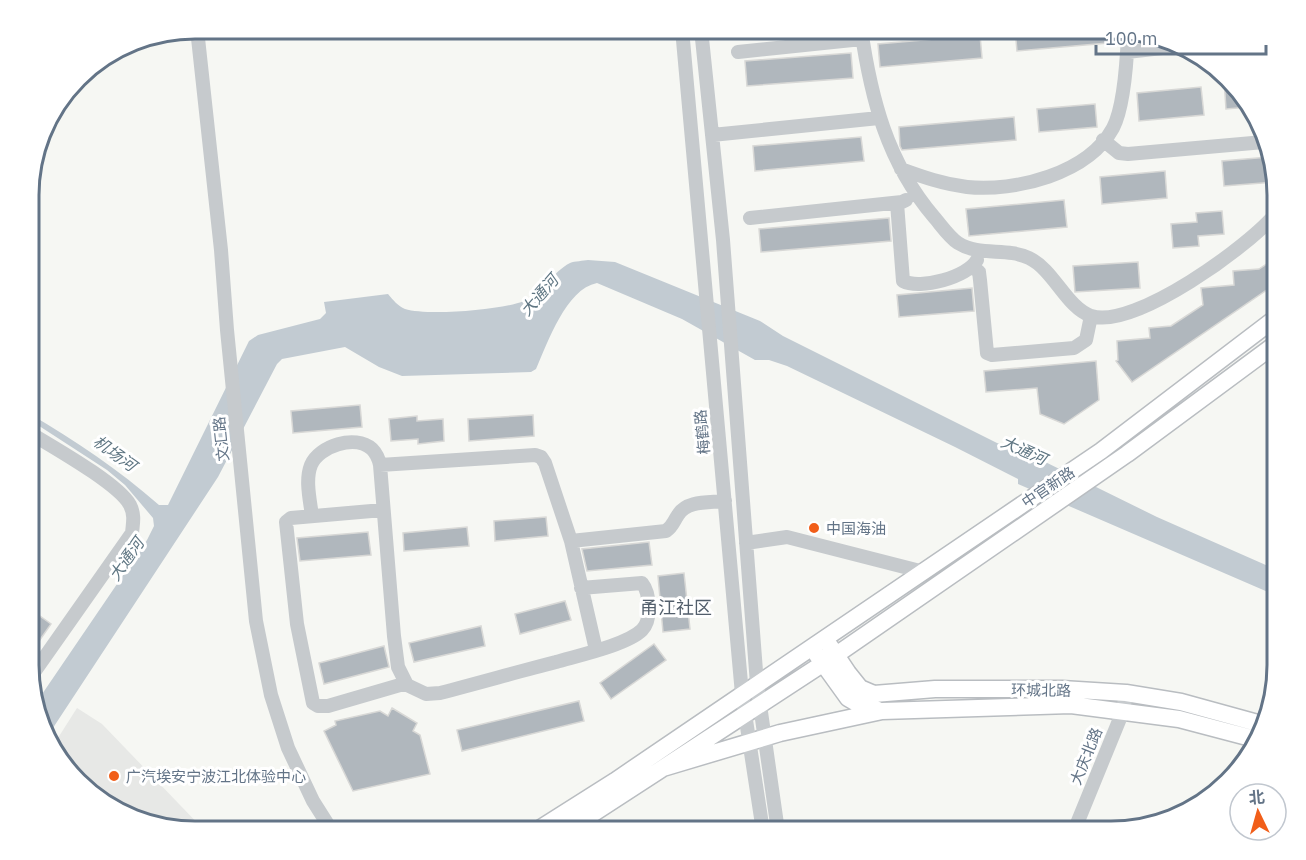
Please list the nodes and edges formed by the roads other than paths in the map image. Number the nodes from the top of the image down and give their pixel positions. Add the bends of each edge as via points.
1 (198, 39) edge
2 (683, 39) edge
3 (702, 39) edge
4 (827, 39) edge
5 (862, 39) edge
6 (1128, 40) edge
7 (1162, 48) edge
8 (738, 52) dead end
9 (1128, 52) junction
10 (879, 118) junction
11 (712, 135) junction
12 (1103, 140) junction
13 (1257, 143) edge
14 (901, 169) junction
15 (915, 195) junction
16 (897, 203) junction
17 (750, 218) dead end
18 (1267, 223) edge
19 (981, 251) junction
20 (973, 267) junction
21 (1091, 316) junction
22 (1267, 325) edge
23 (1267, 350) edge
24 (39, 439) edge
25 (380, 465) junction
26 (725, 501) junction
27 (383, 510) junction
28 (312, 516) junction
29 (571, 541) junction
30 (746, 543) junction
31 (924, 572) junction
32 (581, 588) junction
33 (818, 643) junction
34 (596, 650) junction
35 (829, 658) junction
36 (39, 665) edge
37 (757, 684) junction
38 (406, 685) junction
39 (1126, 693) junction
40 (742, 694) junction
41 (752, 709) junction
42 (882, 711) junction
43 (1123, 711) junction
44 (1256, 722) edge
45 (1249, 738) edge
46 (757, 740) junction
47 (663, 768) junction
48 (326, 821) edge
49 (551, 821) edge
50 (581, 821) edge
51 (762, 821) edge
52 (776, 821) edge
53 (1078, 821) edge

1 - 48 street, 文汇路 via 256,621 271,696 288,748
2 - 26 street, 梅鹤路
3 - 11 street, 梅鹤路
4 - 8 street
5 - 10 street
6 - 9 street
7 - 9 street
9 - 12 street via 1113,128
10 - 11 street
10 - 14 street
11 - 30 street, 梅鹤路
12 - 13 street via 1119,153 1128,154
12 - 14 street via 1078,163 1048,178 1006,186 939,183
14 - 15 street
15 - 16 street
15 - 19 street via 956,242
16 - 17 street
16 - 20 street via 903,281 938,282
18 - 21 street via 1224,258 1156,302 1108,318
19 - 20 street
19 - 21 street via 1002,250 1028,257 1046,269 1077,306
20 - 21 street via 979,272 987,353 1074,348 1086,340
22 - 31 main road, 中官新路 via 1101,451
23 - 35 main road, 中官新路 via 1127,454
24 - 36 street via 112,485 130,505 134,518 132,533
25 - 27 street
25 - 28 street via 371,448 358,442 318,454 308,477
25 - 29 street via 541,457
26 - 29 street via 685,507 666,531
26 - 40 street, 梅鹤路
27 - 28 street
27 - 38 street via 398,667
28 - 38 street via 286,522 297,624 313,703 328,706
29 - 32 street
30 - 31 street via 786,537
30 - 37 street, 梅鹤路
31 - 33 main road, 中官新路
32 - 34 street
32 - 34 street via 642,583 646,588 647,621 642,630
33 - 35 main road, 环城北路
33 - 37 main road
34 - 38 street via 440,693 426,694
35 - 39 main road, 环城北路 via 860,688 874,694 935,689
35 - 41 main road, 环城北路
35 - 42 main road, 环城北路 via 848,698
37 - 40 main road
37 - 41 street, 梅鹤路
39 - 43 street, 大庆北路
39 - 44 main road, 环城北路 via 1181,702
40 - 41 street, 梅鹤路
40 - 49 main road
41 - 46 street, 梅鹤路
41 - 47 main road, 环城北路
42 - 43 main road, 环城北路 via 1071,705
42 - 46 main road, 环城北路
43 - 45 main road, 环城北路 via 1179,718
43 - 53 street, 大庆北路
46 - 47 main road, 环城北路
46 - 51 street, 梅鹤路
46 - 52 street, 梅鹤路
47 - 50 main road, 环城北路

